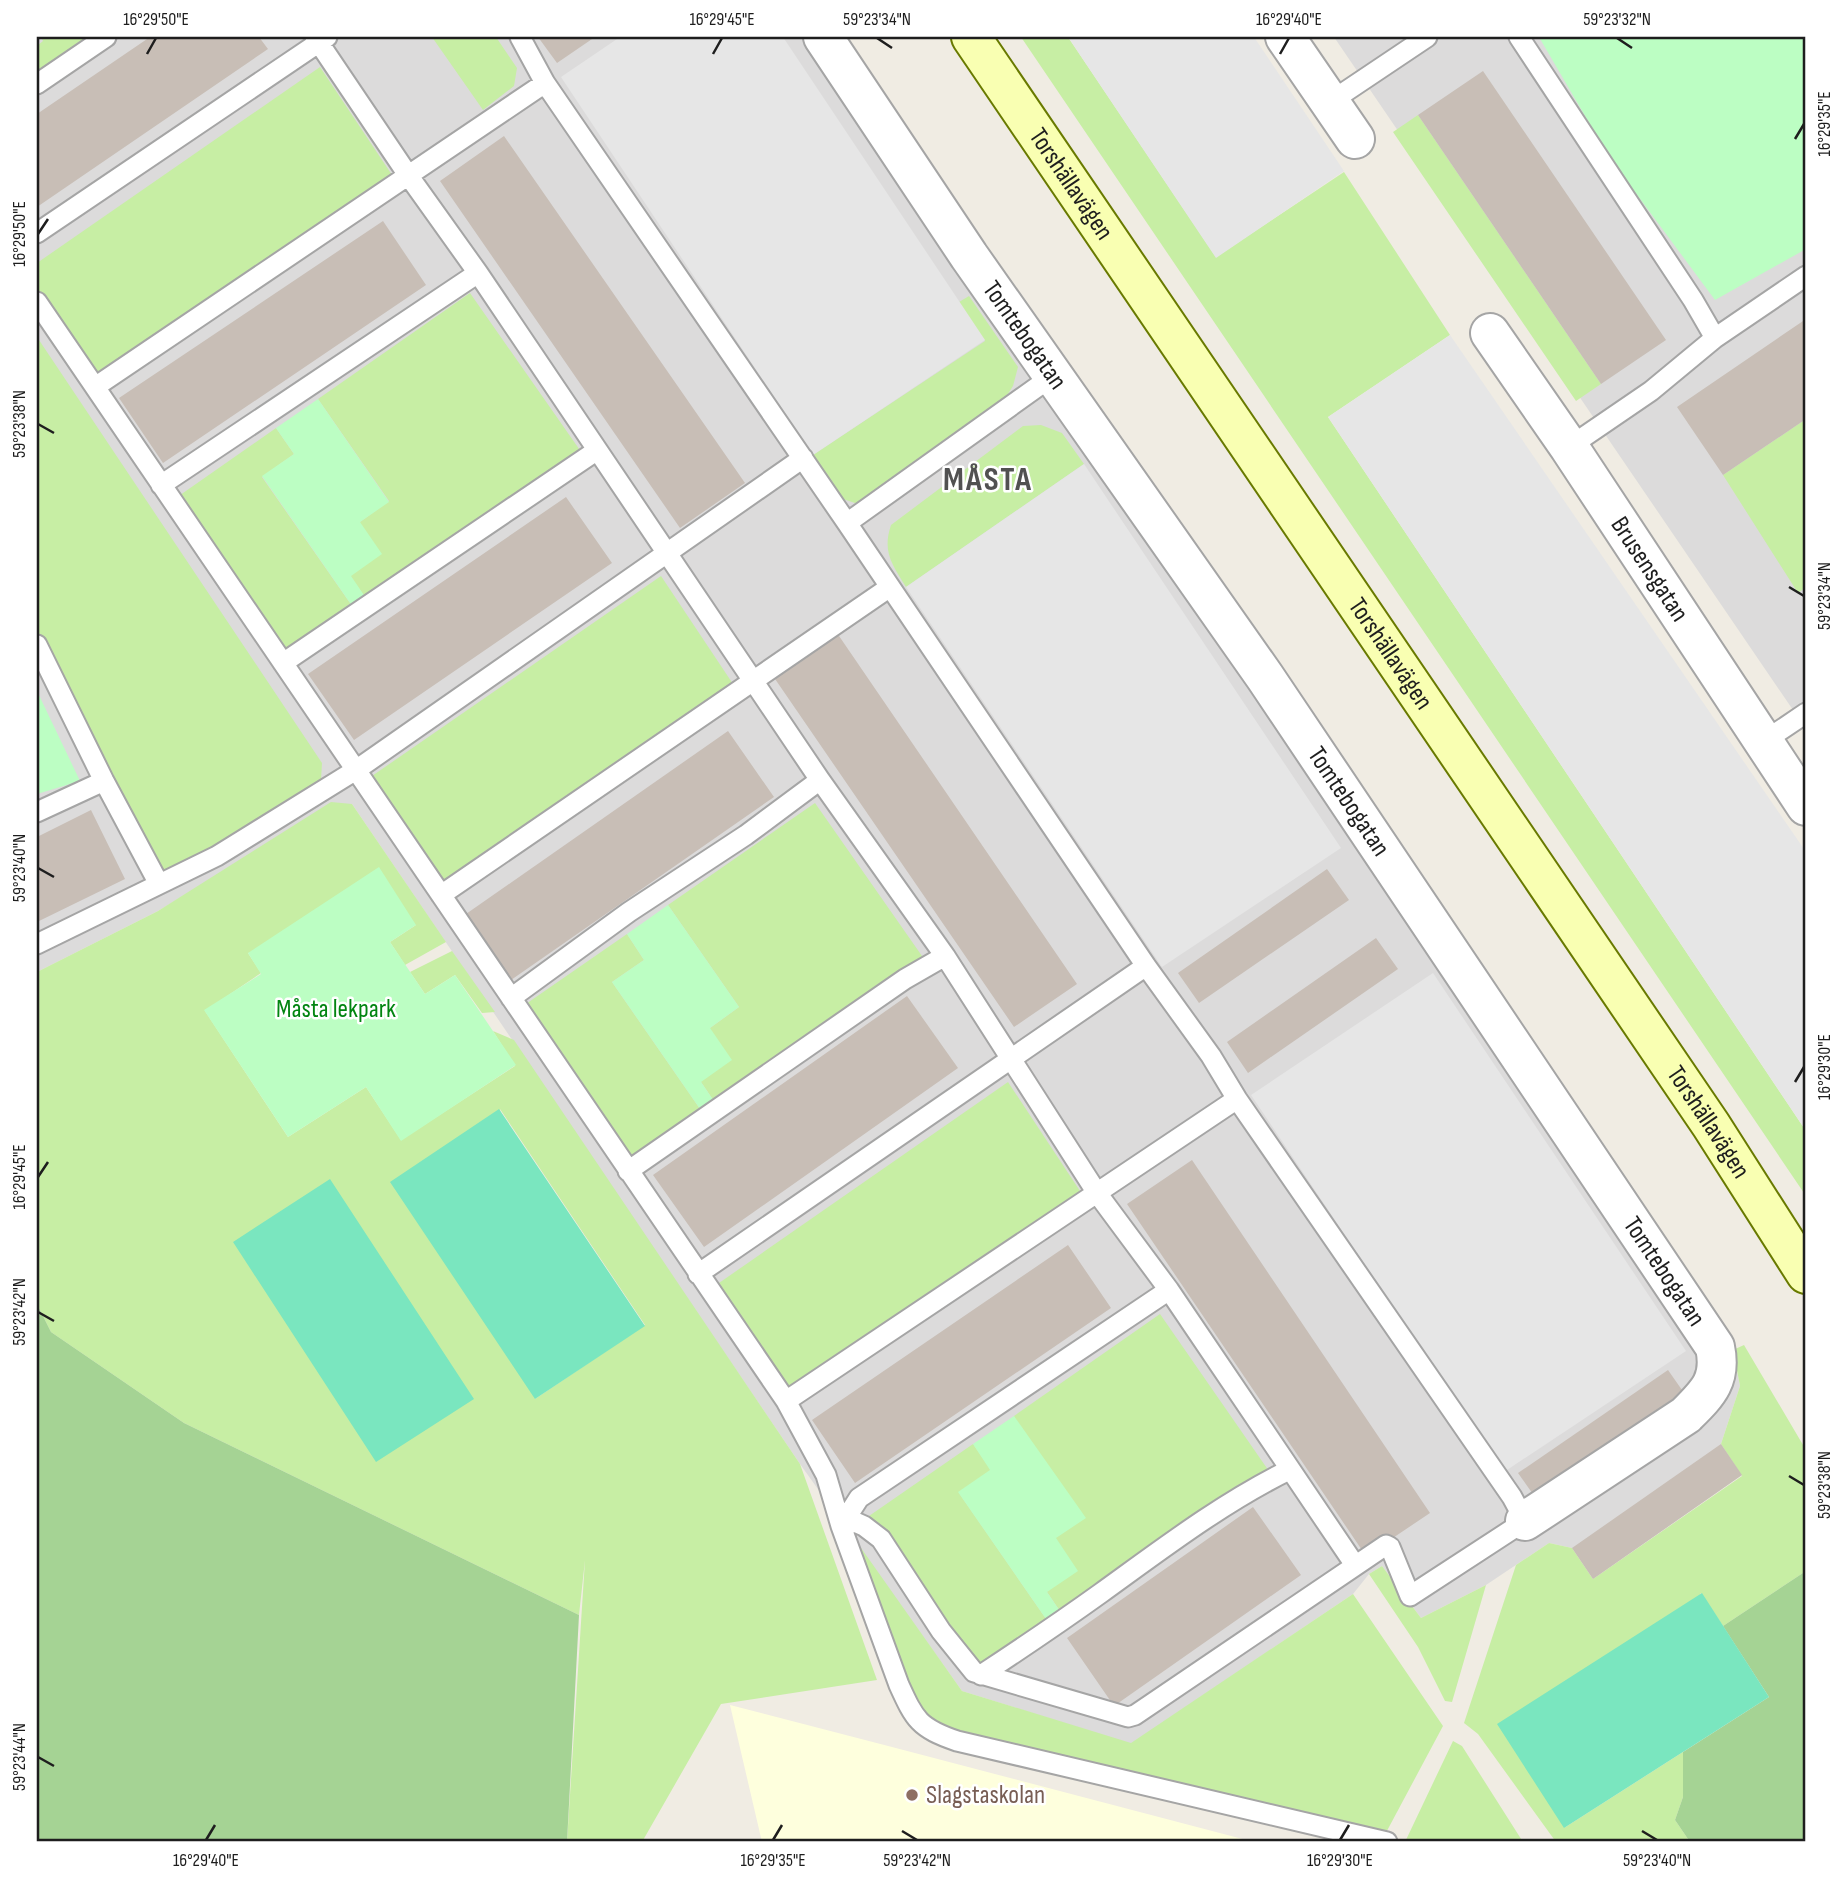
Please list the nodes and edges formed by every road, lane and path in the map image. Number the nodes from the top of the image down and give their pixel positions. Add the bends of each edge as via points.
1 (106, 37) edge
2 (520, 37) edge
3 (823, 37) edge
4 (971, 37) edge
5 (1285, 37) edge
6 (1427, 37) edge
7 (1519, 37) edge
8 (320, 39) edge
9 (37, 83) edge
10 (545, 83) junction
11 (1330, 102) junction
12 (1355, 139) dead end
13 (408, 175) junction
14 (37, 233) edge
15 (478, 273) junction
16 (1806, 276) edge
17 (37, 302) edge
18 (1490, 333) dead end
19 (1716, 338) junction
20 (1054, 376) junction
21 (94, 387) junction
22 (1569, 447) junction
23 (596, 451) junction
24 (803, 458) junction
25 (162, 485) junction
26 (848, 523) junction
27 (667, 552) junction
28 (890, 587) junction
29 (37, 645) edge
30 (283, 663) junction
31 (753, 680) junction
32 (1806, 713) edge
33 (1763, 742) junction
34 (356, 770) junction
35 (820, 780) junction
36 (104, 781) junction
37 (1806, 806) edge
38 (37, 812) edge
39 (159, 884) junction
40 (441, 895) junction
41 (37, 944) edge
42 (945, 956) junction
43 (1146, 966) junction
44 (511, 998) junction
45 (1012, 1058) junction
46 (1237, 1100) junction
47 (628, 1171) junction
48 (1097, 1193) junction
49 (698, 1274) junction
50 (1806, 1274) edge
51 (1169, 1290) junction
52 (786, 1401) junction
53 (1289, 1470) junction
54 (1525, 1521) junction
55 (841, 1526) junction
56 (1355, 1565) junction
57 (981, 1675) junction
58 (1387, 1842) edge

1 - 9 lane
2 - 10 lane
3 - 20 street, Tomtebogatan
4 - 50 main road, Torshällavägen via 1711,1125
5 - 11 street
6 - 11 lane
7 - 19 lane
8 - 13 lane
8 - 14 lane
10 - 13 lane
10 - 24 lane
11 - 12 street
13 - 15 lane
13 - 21 lane
15 - 23 lane
15 - 25 lane
16 - 19 lane
17 - 21 lane
18 - 22 street, Brusensgatan
19 - 22 lane via 1651,391
20 - 26 lane
20 - 54 street, Tomtebogatan via 1257,665 1715,1347 1718,1363 1713,1383 1686,1415
21 - 25 lane
22 - 33 street, Brusensgatan
23 - 27 lane
23 - 30 lane
24 - 26 lane
24 - 27 lane
25 - 30 lane
26 - 28 lane
27 - 31 lane
27 - 34 lane
28 - 31 lane
28 - 43 lane
29 - 36 lane
30 - 34 lane
31 - 35 lane
31 - 40 lane
32 - 33 lane
33 - 37 street, Brusensgatan
34 - 39 lane via 217,856
34 - 40 lane
35 - 42 lane
35 - 44 lane
36 - 38 lane
36 - 39 lane
39 - 41 lane
40 - 44 lane
42 - 45 lane
42 - 47 lane
43 - 45 lane
43 - 46 lane via 1212,1056
44 - 47 lane
45 - 48 lane
45 - 49 lane
46 - 48 lane
46 - 54 lane
47 - 49 lane
48 - 51 lane
48 - 52 lane
49 - 52 lane
51 - 53 lane
51 - 55 lane via 859,1498
52 - 55 lane via 826,1475
53 - 56 lane
53 - 57 lane via 1257,1485
54 - 56 lane via 1410,1597 1386,1545
55 - 57 lane via 855,1522 881,1539 941,1632
55 - 58 lane via 899,1685 921,1724 936,1734
56 - 57 lane via 1135,1716

